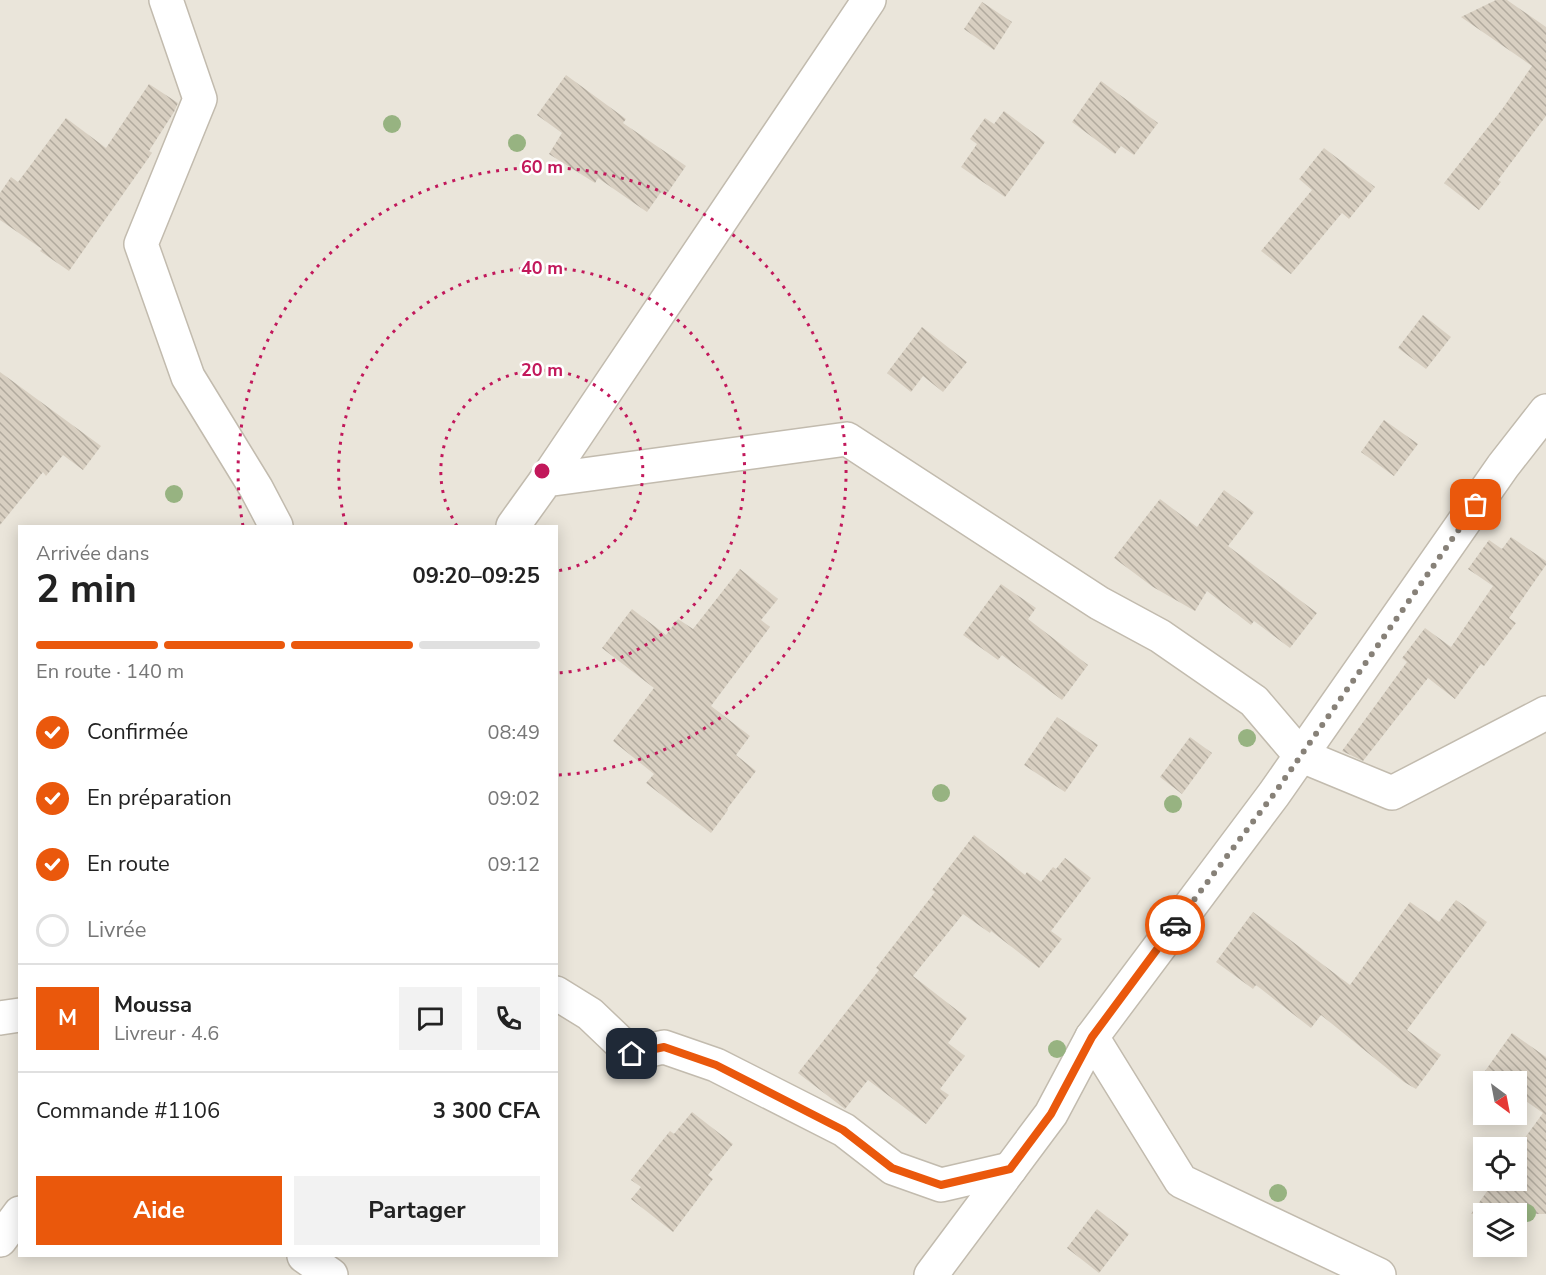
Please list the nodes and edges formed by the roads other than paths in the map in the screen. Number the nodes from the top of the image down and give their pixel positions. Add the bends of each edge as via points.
1 (166, 0) edge
2 (869, 0) edge
3 (1546, 411) edge
4 (546, 480) junction
5 (275, 525) edge
6 (514, 525) edge
7 (1546, 713) edge
8 (1300, 755) junction
9 (558, 994) edge
10 (18, 1015) edge
11 (0, 1018) edge
12 (1092, 1037) junction
13 (1010, 1169) junction
14 (18, 1216) edge
15 (0, 1240) edge
16 (305, 1257) edge
17 (331, 1275) edge
18 (932, 1275) edge
19 (1379, 1275) edge

1 - 5 street via 200,99 141,244 188,377
2 - 4 street
3 - 8 street
4 - 6 street
4 - 8 street via 847,439 1099,603 1160,636 1254,701
7 - 8 street via 1392,793
8 - 12 street
9 - 13 street via 590,1014 632,1054 664,1047 716,1065 843,1130 892,1168 941,1185
10 - 11 street
12 - 13 street via 1051,1114
12 - 19 street via 1181,1181
13 - 18 street
14 - 15 street
16 - 17 street

